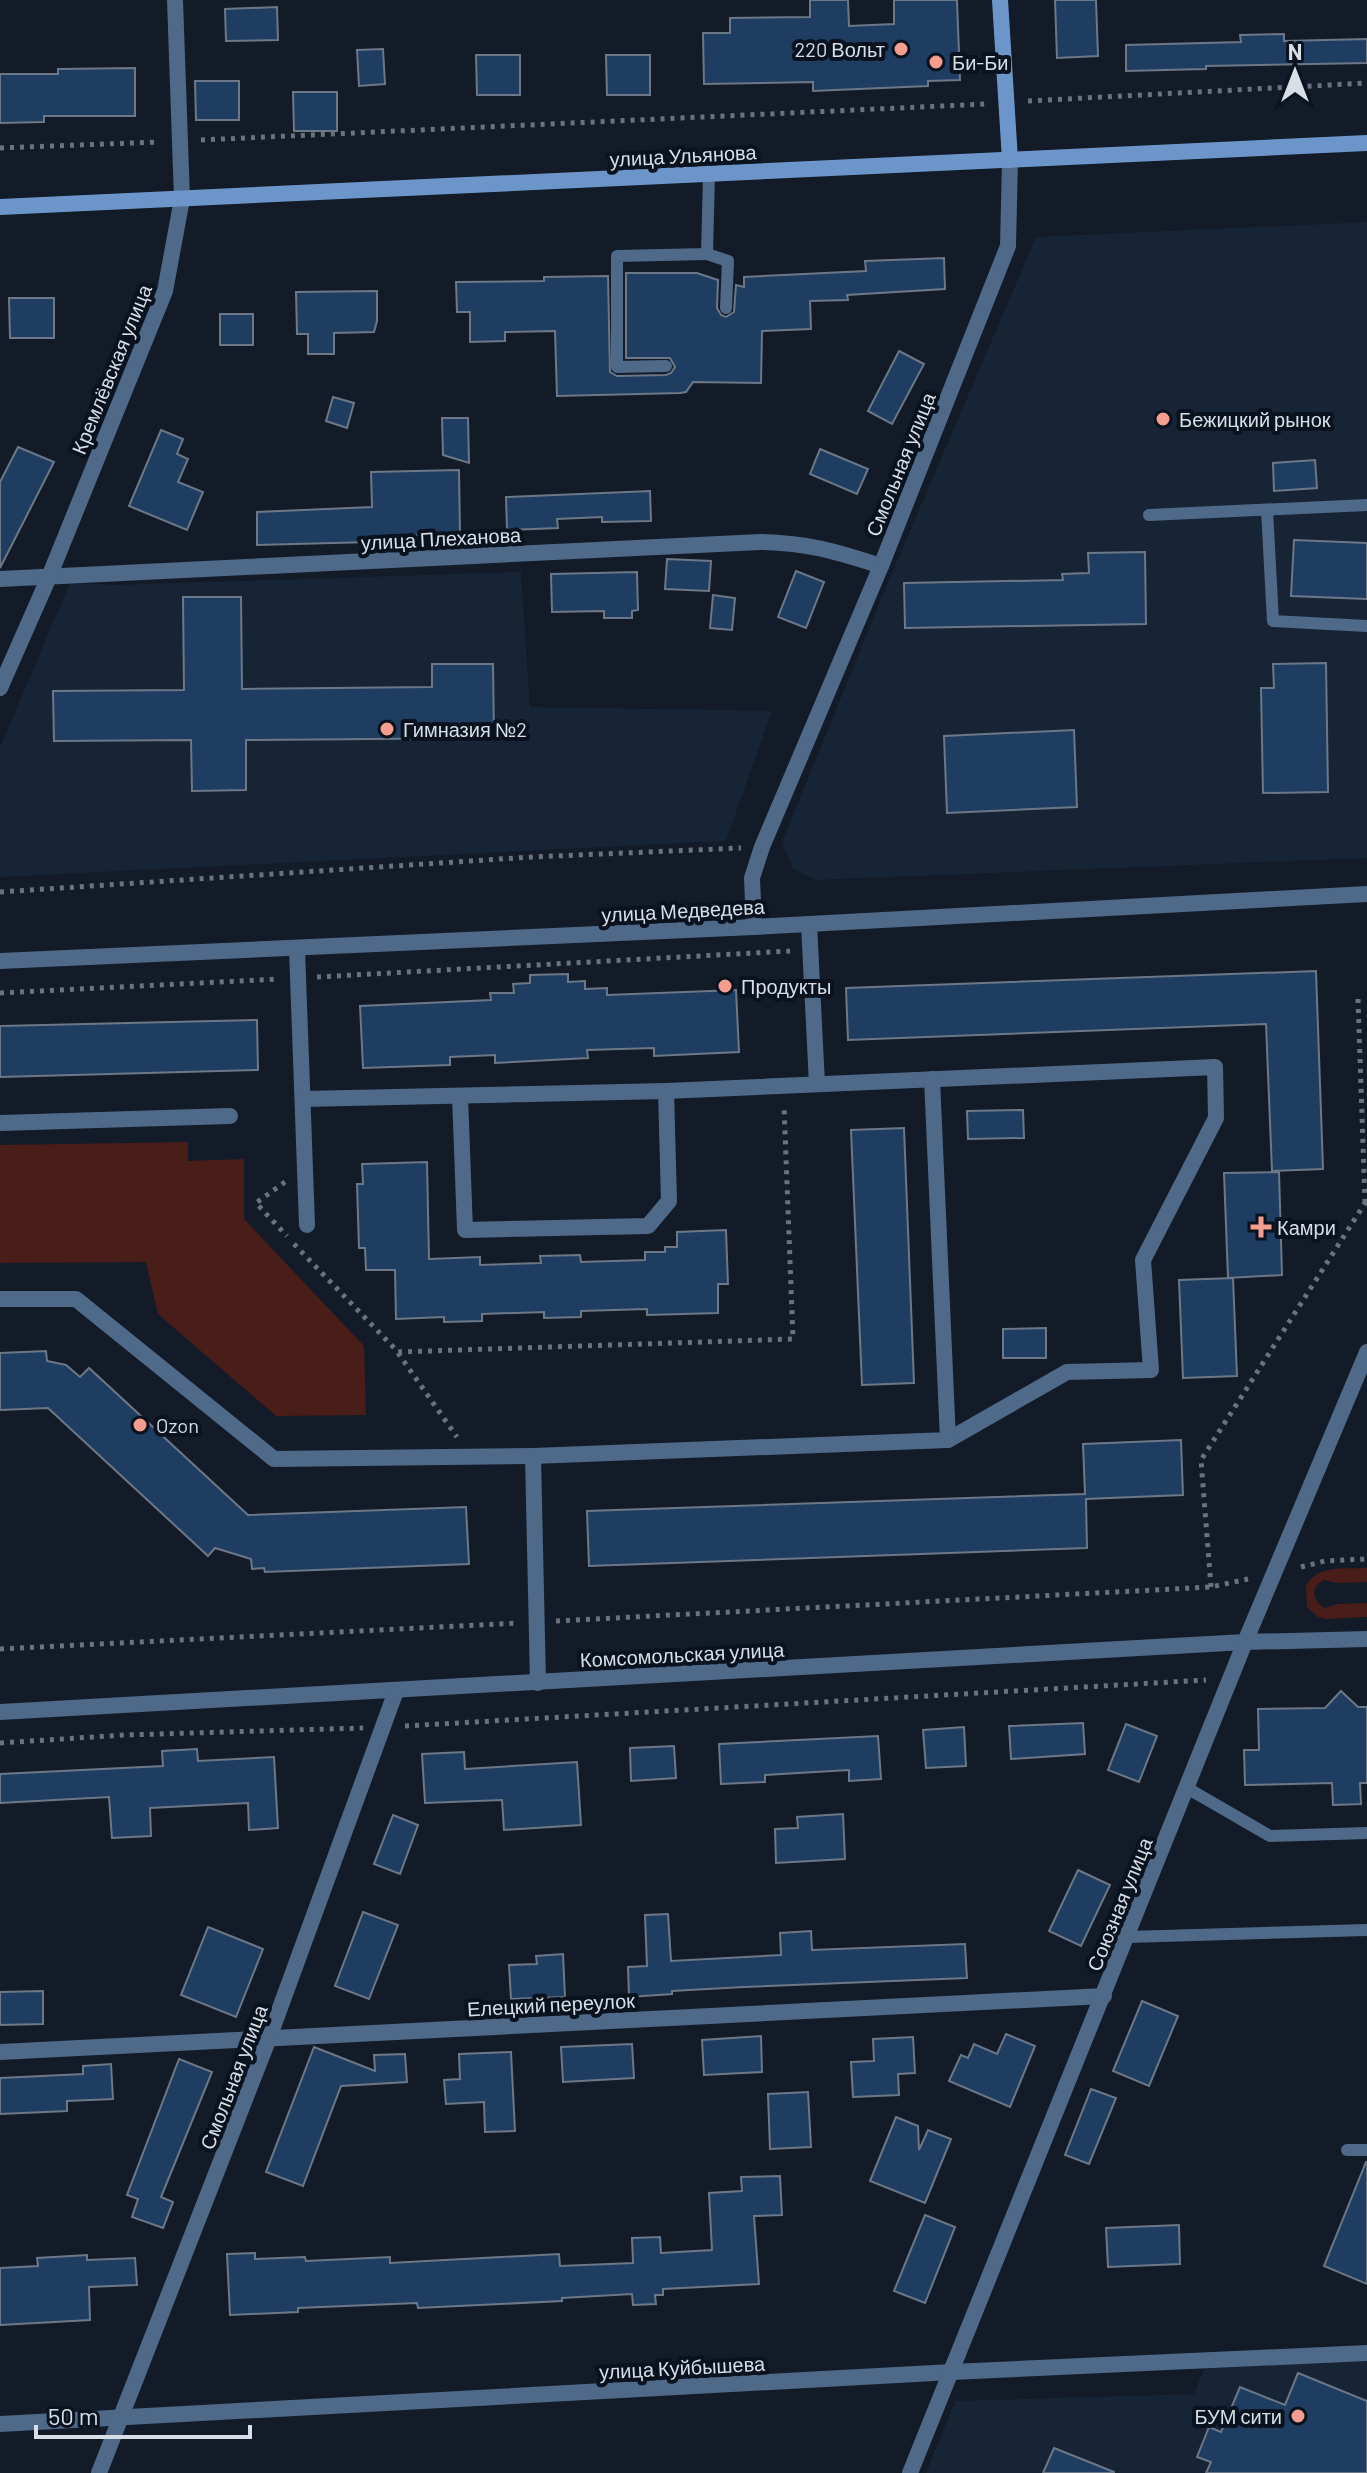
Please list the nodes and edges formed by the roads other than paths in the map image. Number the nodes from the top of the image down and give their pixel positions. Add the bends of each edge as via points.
1 (175, 0) edge
2 (1000, 0) edge
3 (1367, 143) edge
4 (1010, 160) junction
5 (709, 174) junction
6 (182, 199) junction
7 (0, 207) edge
8 (707, 254) junction
9 (726, 308) dead end
10 (666, 366) dead end
11 (1367, 505) edge
12 (1267, 510) junction
13 (1149, 515) dead end
14 (881, 566) junction
15 (49, 577) junction
16 (0, 579) edge
17 (1367, 626) edge
18 (0, 688) edge
19 (1367, 894) edge
20 (809, 924) junction
21 (754, 927) junction
22 (297, 949) junction
23 (0, 961) edge
24 (932, 1079) junction
25 (817, 1084) junction
26 (666, 1091) junction
27 (460, 1096) junction
28 (303, 1099) junction
29 (230, 1116) dead end
30 (0, 1123) edge
31 (307, 1225) dead end
32 (0, 1299) edge
33 (1366, 1355) edge
34 (948, 1440) junction
35 (533, 1456) junction
36 (1367, 1639) edge
37 (1245, 1642) junction
38 (538, 1683) junction
39 (396, 1691) junction
40 (0, 1712) edge
41 (1187, 1788) junction
42 (1367, 1833) edge
43 (1367, 1930) edge
44 (1127, 1937) junction
45 (1104, 1996) junction
46 (269, 2038) junction
47 (0, 2052) edge
48 (1347, 2150) dead end
49 (1367, 2150) edge
50 (1367, 2353) edge
51 (952, 2372) junction
52 (123, 2418) junction
53 (0, 2424) edge
54 (99, 2473) edge
55 (910, 2473) edge

1 - 6 street, Кремлёвская улица
2 - 4 main road, Смольная улица
3 - 4 main road, улица Ульянова
4 - 5 main road, улица Ульянова
4 - 14 street, Смольная улица via 1008,246
5 - 6 main road, улица Ульянова
5 - 8 lane
6 - 7 main road, улица Ульянова
6 - 15 street, Кремлёвская улица via 165,291
8 - 9 lane via 728,261
8 - 10 lane via 617,256 617,367
11 - 12 lane
12 - 13 lane
12 - 17 lane via 1273,621
14 - 15 street, улица Плеханова via 813,546 760,542
14 - 21 street, Смольная улица via 762,847 752,878
15 - 16 street, улица Плеханова
15 - 18 street, Кремлёвская улица
19 - 20 street, улица Медведева
20 - 21 street, улица Медведева
20 - 25 street
21 - 22 street, улица Медведева
22 - 23 street, улица Медведева
22 - 28 street
24 - 25 street
24 - 34 street
24 - 34 street via 1215,1067 1216,1118 1143,1260 1151,1370 1067,1372
25 - 26 street
26 - 27 street
26 - 27 street via 669,1201 648,1226 465,1230
27 - 28 street
28 - 31 street
29 - 30 street
32 - 35 street via 76,1299 274,1459
33 - 37 street, Союзная улица
34 - 35 street
35 - 38 street
36 - 37 street, Комсомольская улица
37 - 38 street, Комсомольская улица
37 - 41 street, Союзная улица
38 - 39 street, Комсомольская улица
39 - 40 street, Комсомольская улица
39 - 46 street, Смольная улица
41 - 42 lane via 1270,1836
41 - 44 street, Союзная улица
43 - 44 lane
44 - 45 street, Союзная улица
45 - 46 street, Елецкий переулок
45 - 51 street, Союзная улица
46 - 47 street, Елецкий переулок
46 - 52 street, Смольная улица
48 - 49 lane
50 - 51 street, улица Куйбышева
51 - 52 street, улица Куйбышева
51 - 55 street, Союзная улица
52 - 53 street, улица Куйбышева
52 - 54 street, Смольная улица

